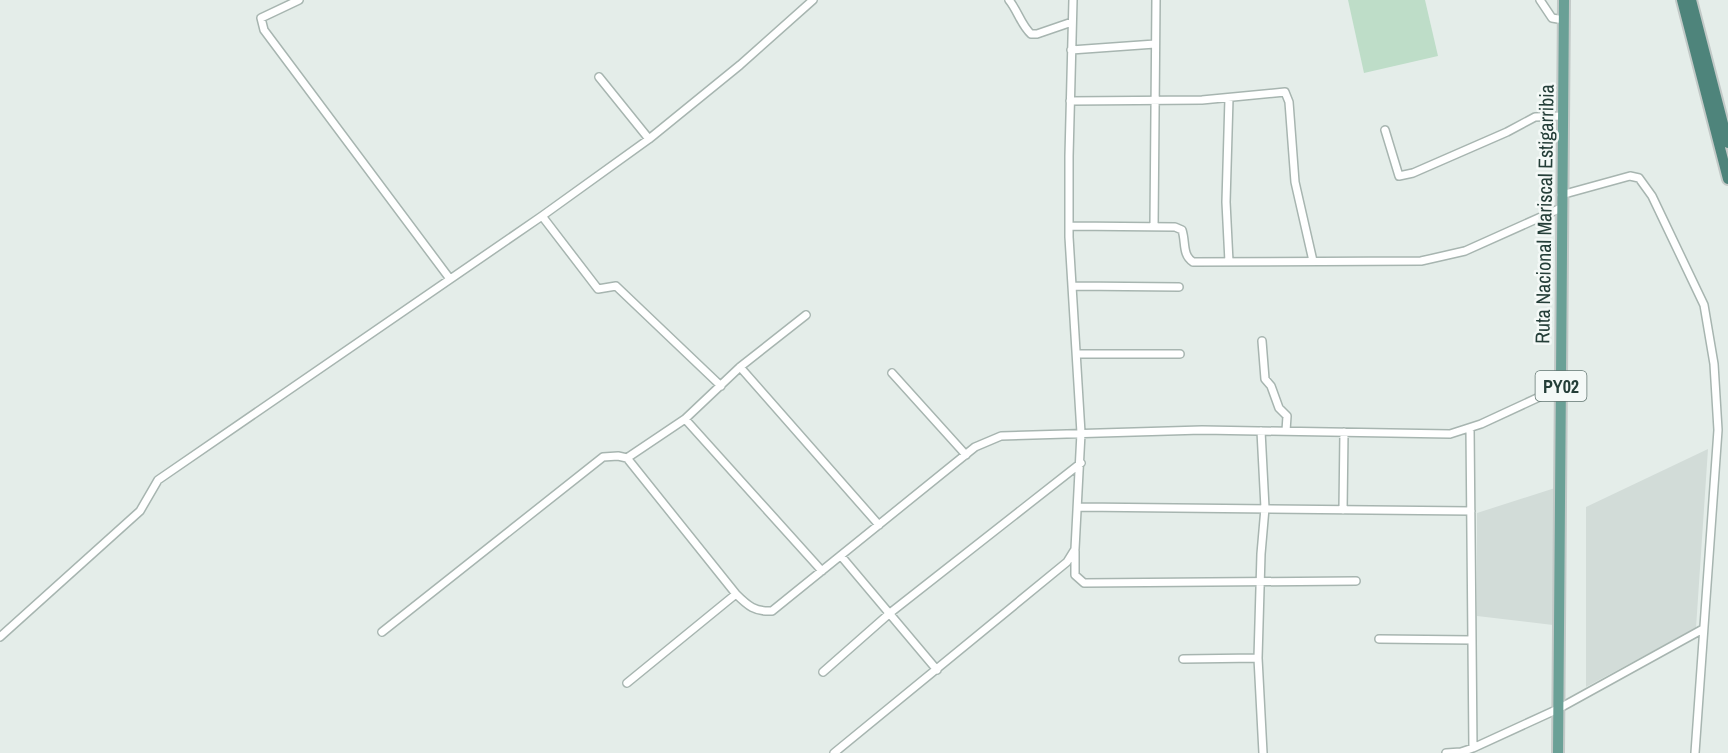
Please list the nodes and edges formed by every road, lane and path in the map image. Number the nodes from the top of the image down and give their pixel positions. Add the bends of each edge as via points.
1 (299, 0) edge
2 (813, 0) edge
3 (1009, 0) edge
4 (1073, 0) edge
5 (1155, 0) edge
6 (1540, 0) edge
7 (1564, 0) edge
8 (1682, 0) edge
9 (1691, 0) edge
10 (1564, 20) junction
11 (1072, 22) junction
12 (1155, 44) junction
13 (1071, 50) junction
14 (599, 77) dead end
15 (1230, 98) junction
16 (1155, 100) junction
17 (1070, 101) junction
18 (1562, 116) junction
19 (1385, 130) dead end
20 (649, 139) junction
21 (1728, 143) edge
22 (1728, 179) edge
23 (1561, 195) junction
24 (1561, 208) junction
25 (542, 216) junction
26 (1069, 226) junction
27 (1154, 227) junction
28 (1313, 261) junction
29 (1229, 262) junction
30 (450, 279) junction
31 (1073, 286) junction
32 (1179, 287) dead end
33 (806, 315) dead end
34 (1262, 340) dead end
35 (1077, 354) junction
36 (1180, 354) dead end
37 (740, 367) junction
38 (892, 373) dead end
39 (721, 386) junction
40 (1561, 387) junction
41 (685, 419) junction
42 (1470, 428) junction
43 (1261, 431) junction
44 (1286, 431) junction
45 (1344, 432) junction
46 (1081, 433) junction
47 (966, 455) junction
48 (627, 458) junction
49 (1081, 463) junction
50 (1078, 507) junction
51 (1265, 509) junction
52 (1344, 510) junction
53 (1471, 511) junction
54 (879, 525) junction
55 (1075, 549) junction
56 (841, 556) junction
57 (822, 571) junction
58 (1356, 581) dead end
59 (1260, 582) junction
60 (736, 594) junction
61 (890, 613) junction
62 (1703, 629) junction
63 (382, 632) dead end
64 (0, 637) edge
65 (1379, 639) dead end
66 (1472, 640) junction
67 (1258, 658) junction
68 (1183, 659) dead end
69 (937, 670) junction
70 (823, 672) dead end
71 (627, 682) dead end
72 (1558, 709) junction
73 (1473, 748) junction
74 (834, 753) edge
75 (1263, 753) edge
76 (1446, 753) edge
77 (1558, 753) edge
78 (1695, 753) edge

1 - 30 street via 261,18 264,30
2 - 20 street
3 - 11 street via 1031,34
4 - 11 street
5 - 12 street
6 - 10 street via 1552,18
7 - 10 main road, Ruta Nacional Mariscal Estigarribia / PY02
8 - 22 highway
9 - 21 highway
10 - 18 main road, Ruta Nacional Mariscal Estigarribia / PY02
11 - 13 street
12 - 13 street
12 - 16 street
13 - 17 street
14 - 20 street
15 - 16 street
15 - 28 street via 1285,92 1295,182
15 - 29 street via 1226,202
16 - 17 street
16 - 27 street
17 - 26 street
18 - 19 street via 1535,117 1399,176
18 - 23 main road, Ruta Nacional Mariscal Estigarribia / PY02
20 - 25 street
23 - 24 main road, Ruta Nacional Mariscal Estigarribia / PY02
23 - 62 street via 1630,176 1639,178 1652,196 1704,305 1714,364 1718,430
24 - 28 street via 1465,251 1421,261
24 - 40 main road, Ruta Nacional Mariscal Estigarribia / PY02
25 - 30 street
25 - 39 street via 598,289 616,286
26 - 27 street
26 - 31 street
27 - 29 street via 1182,231 1187,259 1193,262
28 - 29 street
30 - 64 street via 158,480 140,511
31 - 32 street
31 - 35 street
33 - 37 street
34 - 44 street via 1265,379 1287,416
35 - 36 street
35 - 46 street
37 - 39 street
37 - 54 street
38 - 47 street
39 - 41 street
40 - 42 street
40 - 72 main road, Ruta Nacional Mariscal Estigarribia / PY02
41 - 48 street
41 - 57 street
42 - 45 street via 1450,434
42 - 53 street
43 - 44 street
43 - 46 street
43 - 51 street
44 - 45 street
45 - 52 street
46 - 47 street via 1001,436
46 - 49 street
47 - 54 street
48 - 60 street
48 - 63 street via 603,457
49 - 50 street
49 - 61 street
50 - 51 street
50 - 55 street
51 - 52 street
51 - 59 street
52 - 53 street
53 - 66 street
54 - 56 street
55 - 59 street via 1075,575 1084,583
55 - 69 street via 1067,562
56 - 57 street
56 - 61 street
57 - 60 street via 772,611 749,607
58 - 59 street
59 - 67 street
60 - 71 street
61 - 69 street
61 - 70 street
62 - 72 street
62 - 78 street
65 - 66 street
66 - 73 street
67 - 68 street
67 - 75 street
69 - 74 street
72 - 73 street
72 - 77 main road, Ruta Nacional Mariscal Estigarribia / PY02
73 - 76 street

